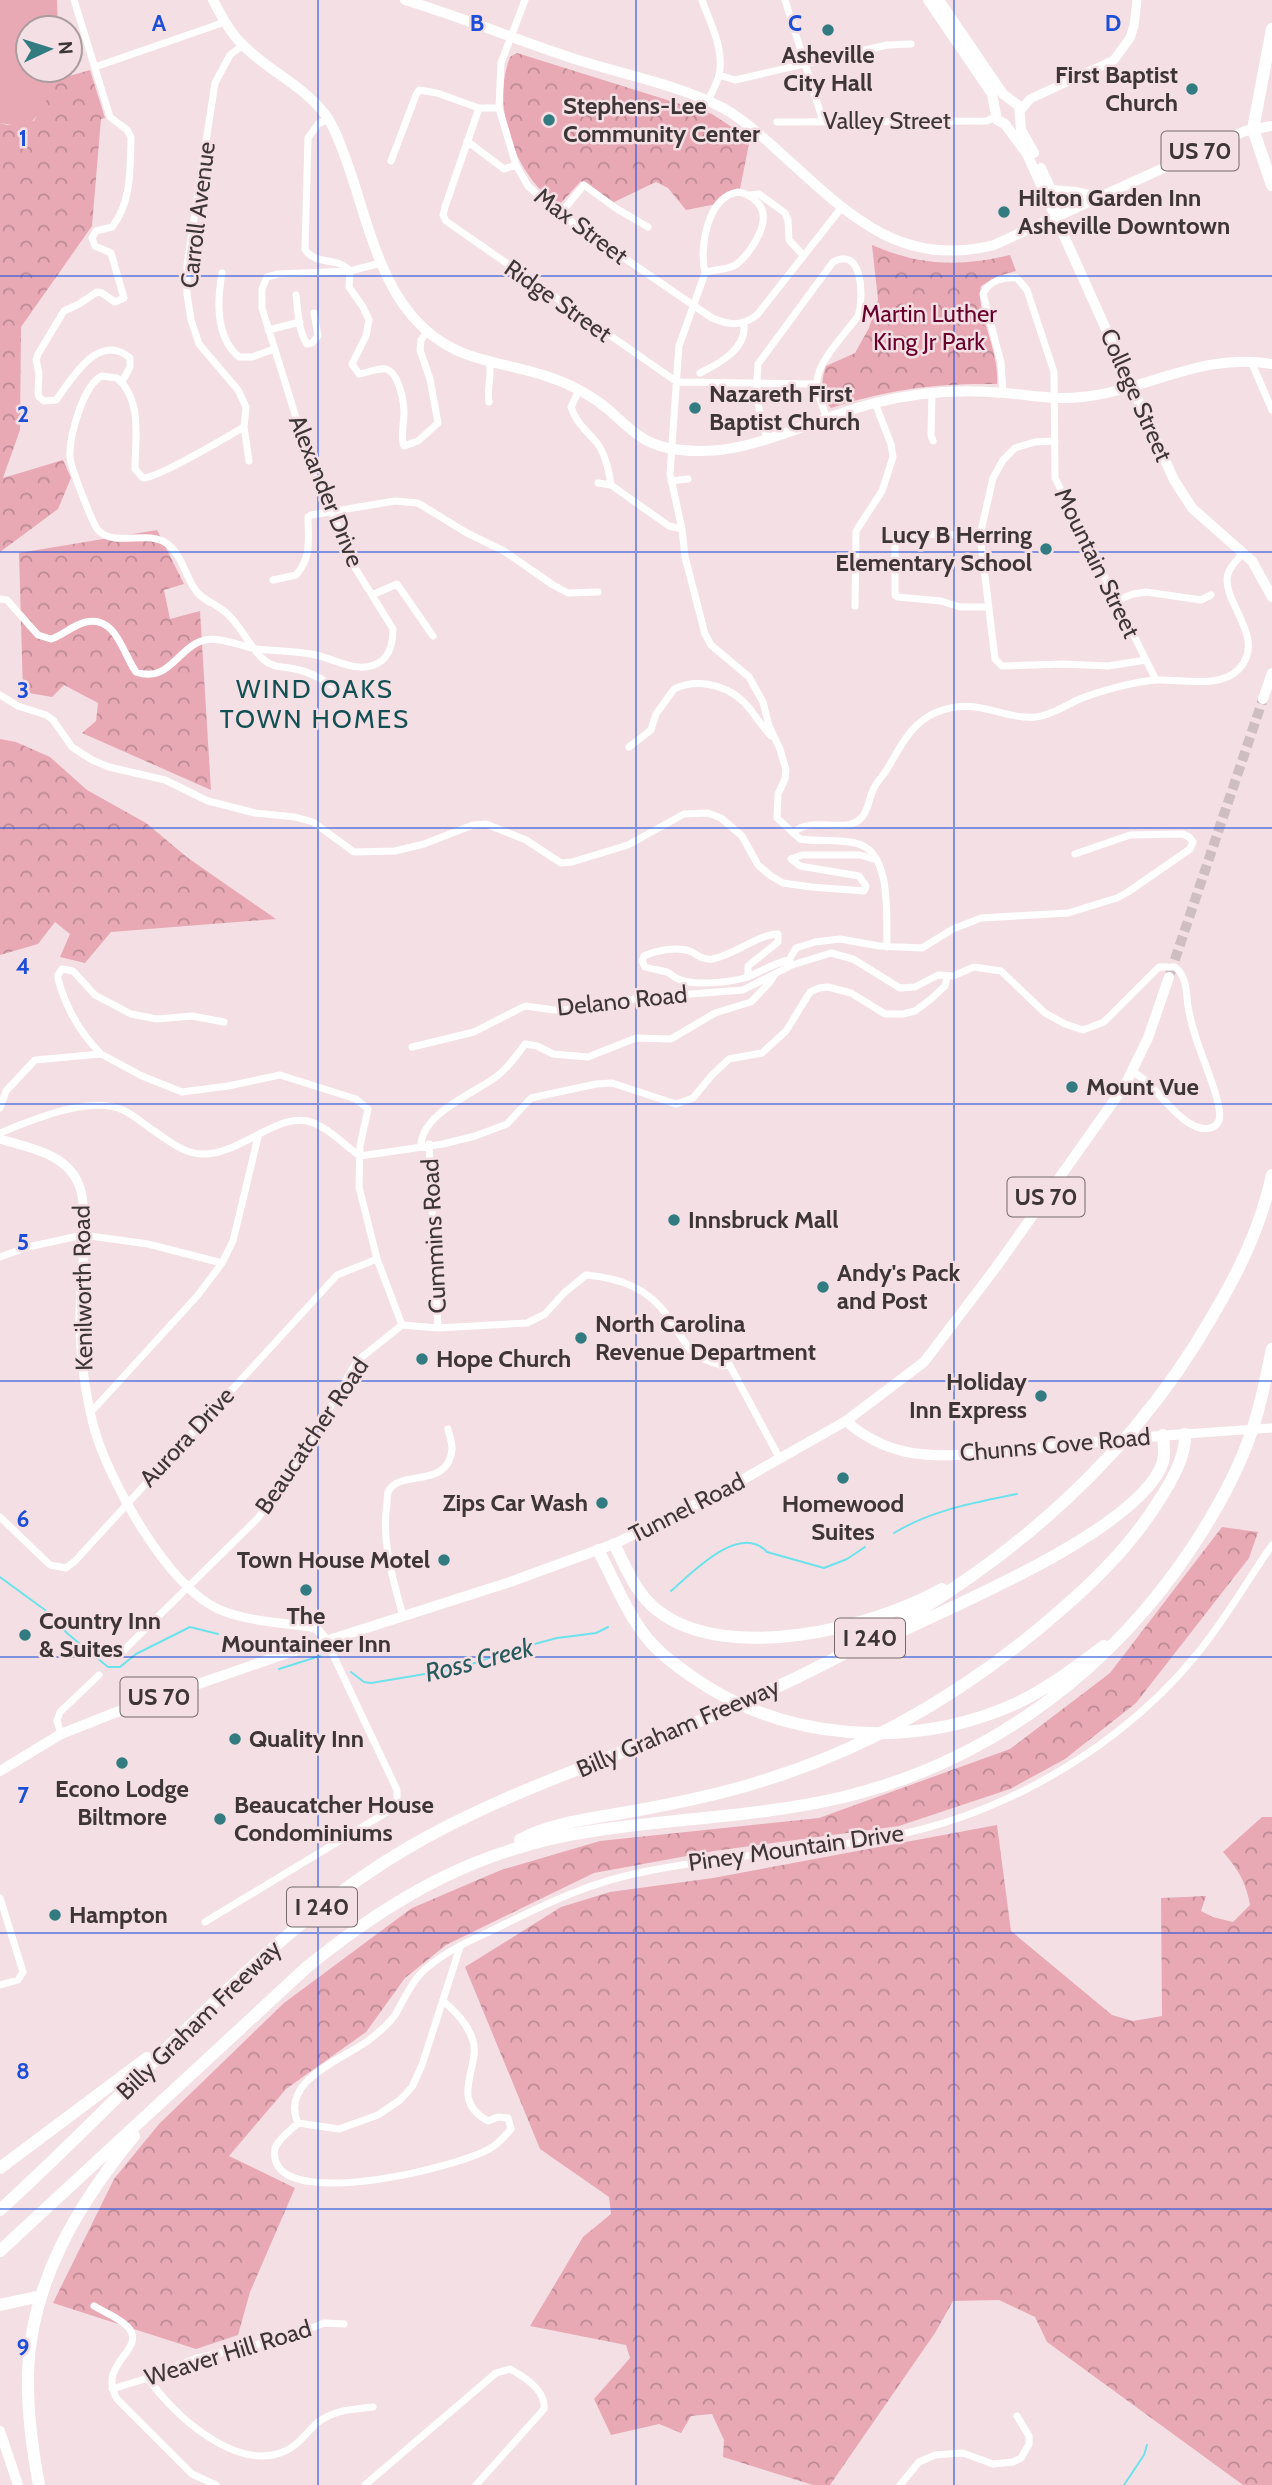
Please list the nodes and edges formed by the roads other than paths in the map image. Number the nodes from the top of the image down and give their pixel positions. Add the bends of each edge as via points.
1 (74, 0) edge
2 (213, 0) edge
3 (405, 0) edge
4 (525, 0) edge
5 (702, 0) edge
6 (785, 0) edge
7 (928, 0) edge
8 (939, 0) edge
9 (1137, 0) edge
10 (225, 22) junction
11 (1272, 29) edge
12 (510, 37) junction
13 (911, 44) dead end
14 (243, 45) junction
15 (965, 47) junction
16 (806, 64) junction
17 (95, 66) junction
18 (719, 75) junction
19 (1011, 99) junction
20 (1030, 99) junction
21 (708, 101) junction
22 (479, 108) junction
23 (499, 108) junction
24 (996, 111) junction
25 (1019, 114) junction
26 (328, 119) junction
27 (824, 121) junction
28 (777, 122) dead end
29 (1005, 124) junction
30 (1272, 126) edge
31 (1253, 128) junction
32 (467, 141) junction
33 (391, 160) dead end
34 (516, 165) junction
35 (1272, 185) edge
36 (1052, 190) junction
37 (750, 195) junction
38 (1099, 197) junction
39 (842, 207) junction
40 (560, 214) junction
41 (1055, 218) junction
42 (648, 227) dead end
43 (802, 254) junction
44 (382, 263) junction
45 (350, 271) junction
46 (222, 273) dead end
47 (705, 273) junction
48 (296, 295) dead end
49 (694, 306) junction
50 (314, 313) dead end
51 (299, 322) junction
52 (744, 323) junction
53 (268, 330) junction
54 (427, 332) junction
55 (274, 349) junction
56 (1251, 360) junction
57 (489, 363) junction
58 (1272, 364) edge
59 (700, 373) dead end
60 (677, 382) junction
61 (122, 383) junction
62 (755, 384) junction
63 (817, 384) junction
64 (1131, 386) junction
65 (579, 390) junction
66 (932, 393) junction
67 (1003, 393) junction
68 (1055, 399) junction
69 (489, 402) dead end
70 (876, 403) junction
71 (1272, 410) edge
72 (827, 418) junction
73 (244, 427) junction
74 (767, 440) junction
75 (933, 441) dead end
76 (1055, 441) junction
77 (671, 449) junction
78 (249, 461) dead end
79 (688, 480) dead end
80 (671, 481) junction
81 (598, 484) dead end
82 (611, 485) junction
83 (332, 511) junction
84 (682, 530) junction
85 (980, 535) junction
86 (1243, 553) junction
87 (272, 580) dead end
88 (598, 592) dead end
89 (372, 595) junction
90 (1211, 595) dead end
91 (1272, 597) edge
92 (0, 599) edge
93 (1115, 601) junction
94 (855, 606) dead end
95 (987, 607) junction
96 (433, 636) dead end
97 (255, 649) junction
98 (1146, 660) junction
99 (1272, 673) edge
100 (1156, 680) junction
101 (0, 695) edge
102 (345, 697) dead end
103 (1263, 699) tunnel mouth
104 (776, 741) junction
105 (629, 747) dead end
106 (793, 833) junction
107 (1075, 854) dead end
108 (877, 860) junction
109 (887, 947) junction
110 (791, 963) junction
111 (775, 973) junction
112 (748, 976) junction
113 (947, 977) junction
114 (1169, 977) tunnel mouth
115 (224, 1022) dead end
116 (412, 1047) dead end
117 (101, 1054) junction
118 (1132, 1071) junction
119 (0, 1108) edge
120 (0, 1133) edge
121 (258, 1137) junction
122 (0, 1139) edge
123 (425, 1145) junction
124 (360, 1156) junction
125 (1272, 1175) edge
126 (83, 1235) junction
127 (0, 1257) edge
128 (377, 1259) junction
129 (222, 1263) junction
130 (402, 1325) junction
131 (438, 1328) junction
132 (1272, 1349) edge
133 (92, 1411) junction
134 (846, 1421) junction
135 (1272, 1428) edge
136 (448, 1429) dead end
137 (1185, 1434) junction
138 (1163, 1435) junction
139 (780, 1460) junction
140 (127, 1503) junction
141 (0, 1517) edge
142 (614, 1544) junction
143 (1272, 1545) edge
144 (598, 1550) junction
145 (974, 1574) junction
146 (189, 1588) junction
147 (1148, 1606) junction
148 (403, 1616) junction
149 (325, 1640) junction
150 (122, 1652) dead end
151 (823, 1664) junction
152 (99, 1675) dead end
153 (61, 1734) junction
154 (0, 1771) edge
155 (503, 1852) junction
156 (0, 1898) edge
157 (205, 1922) dead end
158 (460, 1947) junction
159 (0, 1985) edge
160 (443, 2001) junction
161 (168, 2046) junction
162 (154, 2107) junction
163 (298, 2123) junction
164 (0, 2168) edge
165 (0, 2210) edge
166 (0, 2251) edge
167 (41, 2296) junction
168 (0, 2305) edge
169 (94, 2306) dead end
170 (344, 2324) dead end
171 (148, 2378) junction
172 (112, 2389) junction
173 (373, 2407) dead end
174 (1017, 2416) dead end
175 (0, 2431) edge
176 (18, 2485) edge
177 (39, 2485) edge
178 (216, 2485) edge
179 (365, 2485) edge
180 (476, 2485) edge
181 (900, 2485) edge

1 - 17 street
2 - 10 main road
3 - 12 main road
4 - 12 street, Max Street
5 - 18 street via 719,47
6 - 16 street
7 - 15 main road
8 - 15 main road
9 - 20 street via 1134,26 1114,60
10 - 14 main road
10 - 17 street
11 - 31 highway, US 70
12 - 21 main road
12 - 23 street, Max Street via 501,63
13 - 16 street via 887,45
14 - 26 main road via 307,94
14 - 73 street, Carroll Avenue via 230,55 215,83 190,243 187,294 199,344 238,390 246,407
15 - 19 main road
15 - 24 main road via 992,94
16 - 18 street via 735,80
16 - 27 street
17 - 61 street via 110,117 131,137 127,200 112,227 96,231 92,238 95,246 111,253 124,298 115,302 97,292 66,308 36,360 39,397 56,400 78,368 99,353 116,351 130,358
18 - 21 street
19 - 20 street
19 - 24 main road via 1000,101
19 - 25 main road
20 - 25 street
21 - 39 main road via 755,131
22 - 23 street
22 - 32 street
22 - 33 street via 419,90
23 - 34 street, Max Street
24 - 27 street, Valley Street via 987,121
24 - 29 main road
25 - 29 main road
25 - 36 main road, College Street via 1021,130
26 - 44 main road
26 - 45 street via 308,138 305,249 313,258 343,264
27 - 28 street, Valley Street
29 - 41 main road, College Street via 1027,154
30 - 31 main road, US 70
31 - 35 highway
31 - 38 main road, US 70
32 - 34 street via 503,169
32 - 60 street, Ridge Street via 443,215 446,221
34 - 40 street, Max Street via 528,186
36 - 38 main road
36 - 41 main road, College Street
37 - 43 street via 759,194 785,213 789,240
37 - 47 street via 728,195 709,220 703,243
37 - 47 street via 764,214 758,235 737,264
38 - 41 main road, US 70
39 - 41 main road via 878,232 938,250 994,245
39 - 43 street
40 - 42 street via 584,186
40 - 49 street, Max Street
41 - 64 main road, College Street
43 - 52 street via 757,315
44 - 45 street, Alexander Drive
44 - 54 main road via 400,300
45 - 53 street, Alexander Drive via 267,277 262,308
45 - 54 street via 349,288 369,320 352,364 359,374 382,369 394,375 404,405 404,446 418,441 438,423 419,350
46 - 55 street via 220,311 228,348 239,357
47 - 49 street
48 - 51 street
49 - 52 street, Max Street via 729,324
49 - 60 street via 680,346
50 - 51 street via 318,336 312,343 303,338
51 - 53 street
52 - 59 street via 744,335 727,359
53 - 55 street, Alexander Drive
54 - 57 main road via 462,354
55 - 83 street, Alexander Drive
56 - 58 main road
56 - 64 main road via 1214,363
56 - 71 street
57 - 65 main road via 545,376
57 - 69 street
60 - 62 street
60 - 77 street
61 - 73 street via 134,412 135,469 143,478
61 - 97 street via 108,375 93,382 79,411 71,446 72,468 92,521 104,535 166,543 195,591 231,617
62 - 63 street
62 - 63 street via 758,364 827,269 840,258 848,258 858,272 860,309 827,357
62 - 74 street
63 - 72 street
64 - 68 main road
64 - 86 main road, College Street via 1182,494
65 - 77 main road via 645,441
65 - 82 street via 571,407 573,415 599,445
66 - 67 main road
66 - 70 main road
66 - 75 street
67 - 68 main road
67 - 68 street, Mountain Street via 1001,363 983,297 986,287 996,281 1017,278 1027,290 1054,372
68 - 76 street, Mountain Street
70 - 72 main road
70 - 94 street via 893,457 882,491 856,531
72 - 74 main road
73 - 78 street, Carroll Avenue
74 - 77 main road via 723,450
76 - 85 street via 1024,444 1003,460 993,478
76 - 93 street, Mountain Street via 1055,478
77 - 80 street
79 - 80 street
80 - 84 street
81 - 82 street
82 - 84 street via 669,526
83 - 87 street via 308,517 309,544 296,575
83 - 88 street via 395,501 418,503 505,551 568,593
83 - 89 street, Alexander Drive via 352,563
84 - 104 street via 705,634 711,645 753,682
85 - 95 street
85 - 95 street via 899,537 895,595
86 - 91 main road, College Street
86 - 100 street via 1227,579 1247,636 1244,663 1221,680
89 - 96 street via 397,584
89 - 97 street, Alexander Drive via 393,629 387,657 374,665 362,667 313,654
90 - 93 street via 1201,600 1146,592
92 - 97 street, Alexander Drive via 7,600 38,635 51,639 85,622 107,625 136,672 145,675 169,668 198,641 212,638
93 - 98 street, Mountain Street
95 - 98 street via 993,654 1002,666 1108,666
97 - 102 street via 269,664 303,671
98 - 100 street, Mountain Street
99 - 103 main road
100 - 106 street via 1102,690 1041,716 976,706 936,713 923,720 899,747 874,786 861,819 850,825 803,825
101 - 108 street via 46,715 72,747 92,760 165,780 208,801 313,822 354,852 395,851 486,824 526,840 561,863 572,862 628,845 695,812 724,820 742,836 758,864 783,883 864,891 859,876 800,866 791,859 860,855
104 - 105 street via 733,694 699,683 674,689 651,730
104 - 106 street via 786,770 777,818
106 - 108 street via 800,839 855,842 872,851
107 - 109 street via 1141,833 1183,834 1192,842 1190,849 1117,898 1068,914 981,918 922,948
108 - 109 street via 886,892
109 - 110 street via 827,940 796,948
110 - 111 street, Delano Road
110 - 112 street via 773,964
110 - 113 street via 838,953 900,988 915,987 939,975
111 - 116 street, Delano Road via 743,990 638,998 586,1009 525,1006 474,1032
111 - 123 street via 751,1002 715,1013 671,1039 636,1038 588,1057 553,1054 525,1044 496,1077 429,1123 423,1132
112 - 112 street via 748,967 778,942 778,934 709,959 677,950 651,953 642,961 645,967 682,981
113 - 118 street via 974,967 1001,971 1045,1013 1083,1030 1104,1022 1159,967 1175,967 1185,981 1192,1030 1219,1104 1220,1120 1210,1128 1192,1125
113 - 123 street via 945,986 931,999 903,1014 885,1014 839,989 810,992 786,1031 762,1053 729,1059 692,1098 676,1104 612,1083 596,1084 531,1098 507,1124 475,1136
114 - 118 main road, Tunnel Road / US 70
115 - 117 street via 131,1014 95,995 73,971 62,969 58,979 67,1004 83,1035
117 - 119 street via 35,1060 6,1091
117 - 124 street via 182,1091 280,1075 356,1099 368,1109
118 - 134 main road, Tunnel Road / US 70 via 1004,1257 924,1362
120 - 121 street via 47,1115 100,1105 122,1110 182,1149 202,1155
121 - 124 street via 287,1121 307,1121
121 - 129 street via 236,1231
122 - 126 street, Kenilworth Road via 54,1156 66,1165 79,1184
123 - 124 street
123 - 131 street, Cummins Road
124 - 128 street via 359,1188
125 - 145 highway, Billy Graham Freeway / I 240 via 1252,1240 1232,1282 1167,1389 1094,1474 1032,1531
126 - 127 street
126 - 129 street via 148,1244
126 - 133 street, Kenilworth Road via 81,1356
128 - 130 street
128 - 140 street, Aurora Drive via 337,1275
129 - 133 street
130 - 131 street
130 - 146 street, Beaucatcher Road via 357,1361 303,1454 258,1518
131 - 139 street via 527,1323 545,1314 586,1275 629,1283 656,1302 695,1355 729,1364
132 - 147 highway, Billy Graham Freeway / I 240 via 1252,1433 1239,1462 1210,1520
133 - 140 street, Kenilworth Road via 100,1446
134 - 138 main road, Chunns Cove Road via 879,1444 924,1454 984,1453
134 - 139 main road, Tunnel Road / US 70
135 - 137 street, Chunns Cove Road
136 - 148 street via 452,1450 438,1474 398,1483 388,1492 384,1520 387,1553
137 - 138 main road, Chunns Cove Road
137 - 155 highway via 1183,1452 1163,1494 1130,1542 1079,1595 951,1694 803,1767 732,1790 548,1829
138 - 151 highway via 1163,1462 1150,1483 1074,1545 839,1661
139 - 142 main road, Tunnel Road / US 70
140 - 141 street, Aurora Drive via 66,1568 50,1565
140 - 146 street, Kenilworth Road via 154,1546
142 - 144 main road, Tunnel Road / US 70
142 - 145 highway via 656,1609 687,1627 723,1635 779,1636 834,1629 900,1609
143 - 158 street, Piney Mountain Drive via 1199,1652 1154,1701 1100,1745 1027,1789 971,1813 874,1840 715,1859 601,1882 562,1895
144 - 147 highway via 649,1640 704,1685 773,1717 863,1734 938,1728 1016,1703 1107,1644
144 - 148 main road, Tunnel Road / US 70
145 - 151 highway, Billy Graham Freeway / I 240 via 937,1602
146 - 149 street, Kenilworth Road via 226,1612 315,1628
146 - 150 street, Beaucatcher Road
147 - 155 highway, Billy Graham Freeway / I 240 via 1096,1663 1042,1707 931,1769 804,1805 597,1830
148 - 149 main road, Tunnel Road / US 70
149 - 153 main road, Tunnel Road / US 70
149 - 157 street via 397,1790 397,1801 381,1816
151 - 161 highway, Billy Graham Freeway / I 240 via 719,1714 520,1794 405,1849 303,1922
152 - 153 street via 60,1712
153 - 154 main road, Tunnel Road / US 70
155 - 162 highway, Billy Graham Freeway / I 240 via 419,1888 345,1936
156 - 159 street via 23,1969 18,1980
158 - 160 street
158 - 163 street, Piney Mountain Drive via 428,1966 383,2029 305,2082 296,2105
160 - 163 street via 412,2087 391,2108 339,2129
160 - 163 street via 461,2017 473,2041 467,2086 477,2115 488,2120 508,2118 511,2129 504,2138 490,2149 440,2167 371,2182 318,2182 286,2174 273,2155
161 - 164 highway
161 - 165 highway, Billy Graham Freeway / I 240
162 - 166 highway, Billy Graham Freeway / I 240
162 - 167 highway via 80,2209
167 - 168 highway
167 - 177 highway via 28,2371 29,2425
169 - 172 street via 128,2327 131,2334 131,2344 113,2373
170 - 171 street, Weaver Hill Road via 324,2323 286,2338 197,2358
171 - 172 street, Weaver Hill Road
171 - 173 street via 202,2434 247,2454 278,2454 328,2415
172 - 178 street via 122,2405 188,2469
174 - 181 street via 1029,2436 1021,2458 993,2464 963,2453 935,2455 913,2468
175 - 176 main road
179 - 180 street via 500,2370 510,2370 540,2391 544,2409

